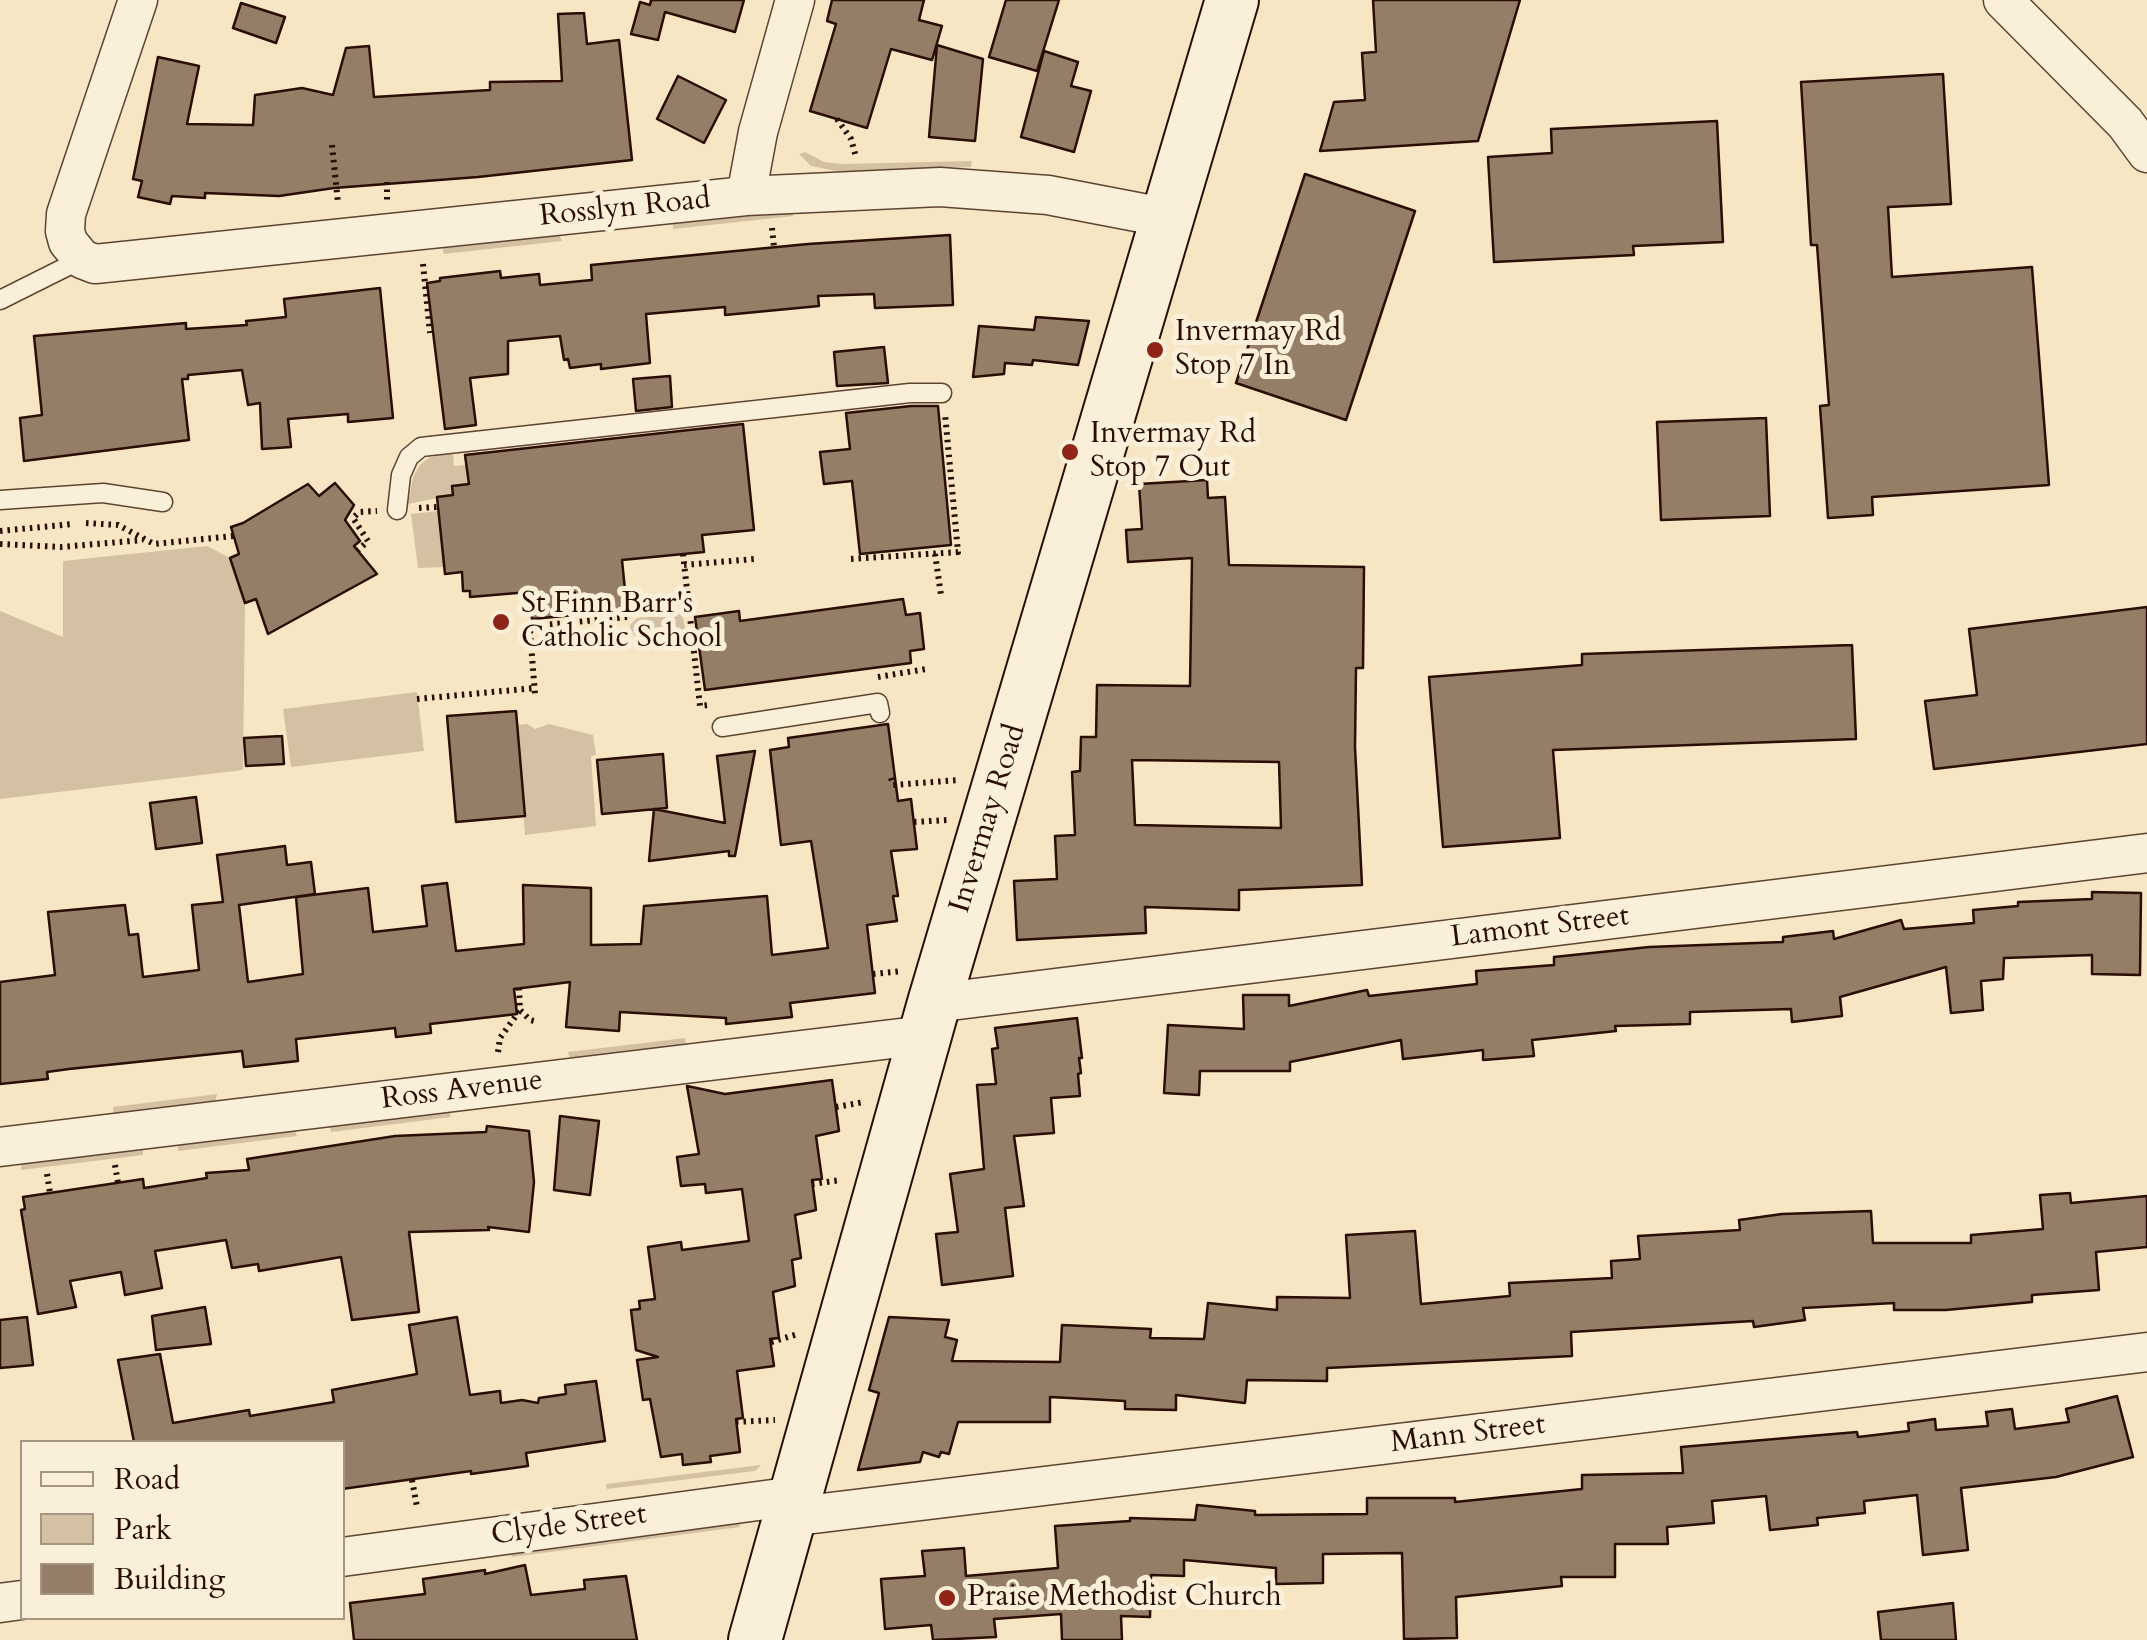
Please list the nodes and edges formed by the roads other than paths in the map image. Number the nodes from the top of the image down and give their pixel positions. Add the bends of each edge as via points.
1 (138, 0) edge
2 (795, 0) edge
3 (1232, 0) edge
4 (2003, 0) edge
5 (2147, 153) edge
6 (758, 209) junction
7 (1168, 218) junction
8 (82, 259) junction
9 (0, 300) edge
10 (942, 392) road end
11 (0, 500) edge
12 (162, 502) dead end
13 (398, 510) dead end
14 (880, 713) dead end
15 (722, 727) dead end
16 (2147, 853) edge
17 (922, 1003) junction
18 (0, 1147) edge
19 (2147, 1352) edge
20 (792, 1506) junction
21 (345, 1557) edge
22 (754, 1640) edge

1 - 8 street via 66,214 68,242
2 - 6 street via 758,132
3 - 7 main road, Invermay Road
4 - 5 street
6 - 7 street, Rosslyn Road via 940,187 1048,195
6 - 8 street, Rosslyn Road via 113,264
7 - 17 main road, Invermay Road
8 - 9 lane
10 - 13 lane via 421,447 400,475
11 - 12 lane via 103,493
14 - 15 lane via 878,703
16 - 17 street, Lamont Street
17 - 18 street, Ross Avenue
17 - 20 main road, Invermay Road
19 - 20 street, Mann Street
20 - 21 street, Clyde Street
20 - 22 main road, Invermay Road

